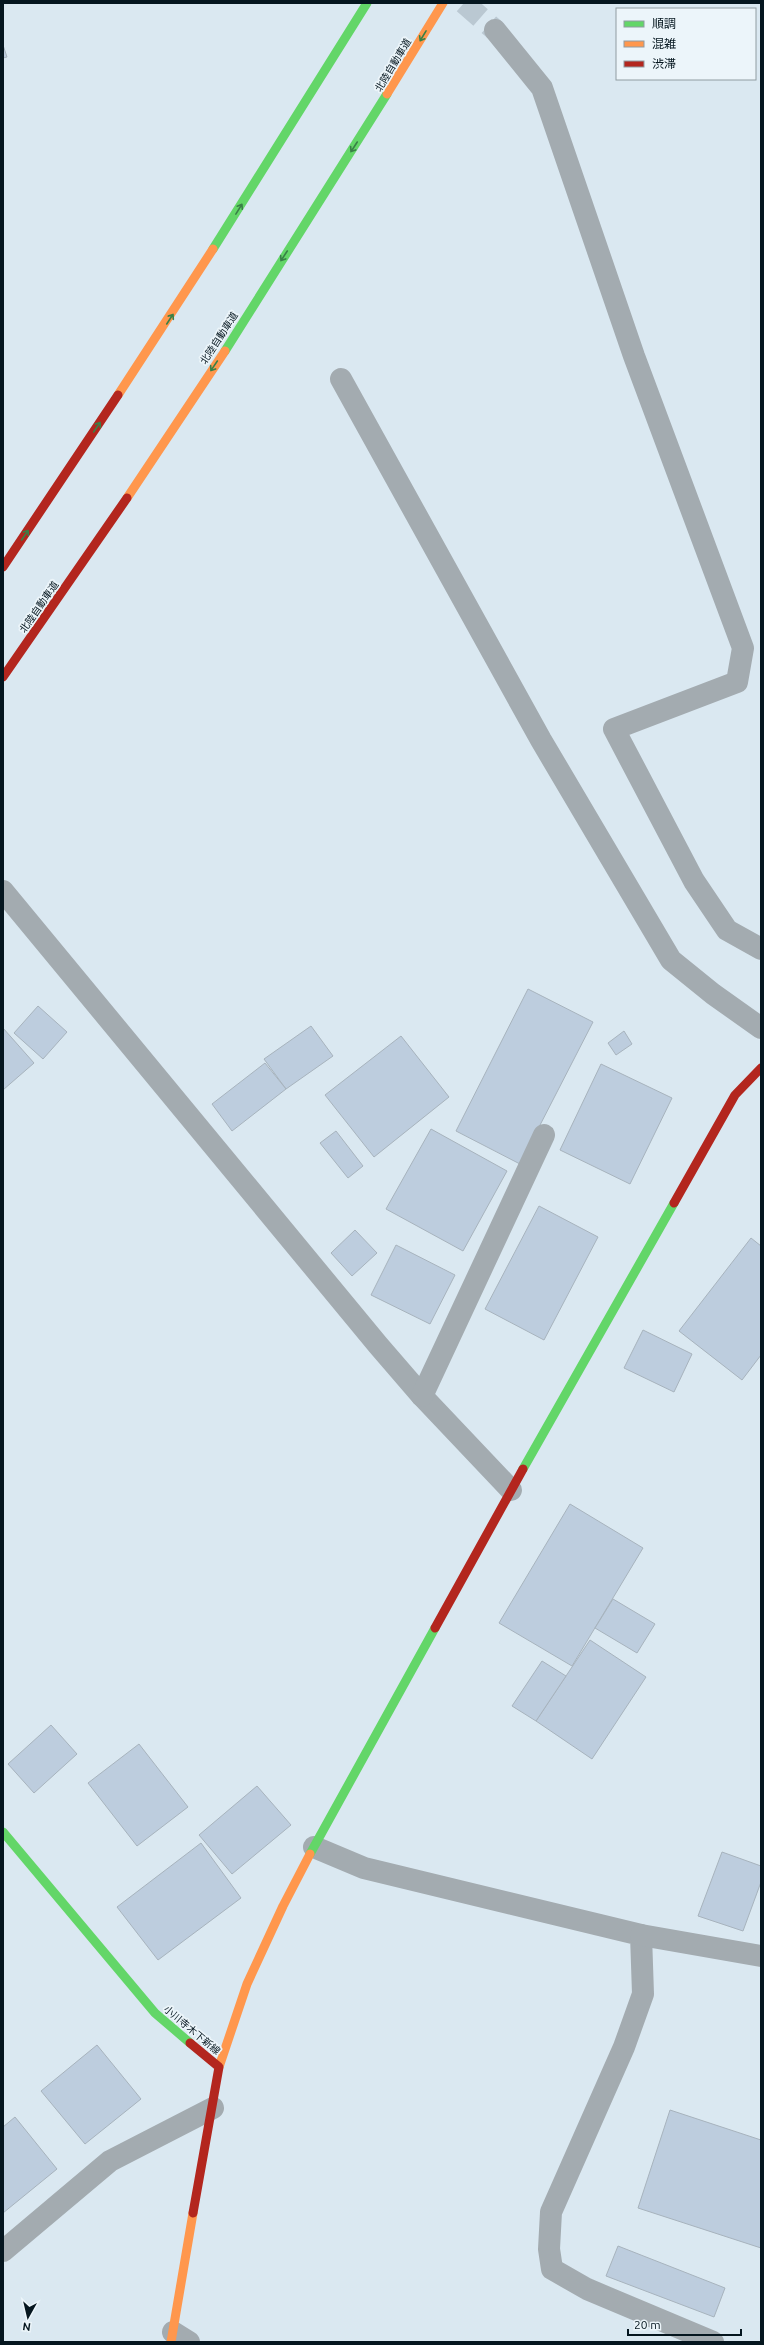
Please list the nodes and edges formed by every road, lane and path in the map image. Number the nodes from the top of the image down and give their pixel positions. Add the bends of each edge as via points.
1 (367, 3) edge
2 (443, 3) edge
3 (495, 30) tunnel mouth
4 (341, 379) dead end
5 (3, 567) edge
6 (3, 678) edge
7 (3, 891) edge
8 (761, 948) edge
9 (761, 1028) edge
10 (761, 1068) edge
11 (544, 1135) dead end
12 (422, 1396) junction
13 (511, 1490) junction
14 (3, 1832) edge
15 (314, 1847) junction
16 (641, 1935) junction
17 (761, 1956) edge
18 (218, 2067) junction
19 (213, 2108) junction
20 (3, 2250) edge
21 (178, 2339) edge
22 (713, 2342) edge

5 -> 1 main road via 170,319
2 -> 6 main road, 北陸自動車道 via 219,358
3 - 8 street via 542,88 634,356 743,648 737,682 614,729 694,881 727,930
4 - 9 street via 540,740 671,960
7 - 12 street
10 - 13 main road via 735,1095
11 - 12 street
12 - 13 street
13 - 15 main road
14 - 18 main road, 小川寺木下新線 via 154,2013
15 - 16 street via 364,1868
15 - 18 main road via 247,1984
16 - 17 street
16 - 22 street via 643,1994 624,2047 551,2212 549,2249 552,2269 586,2289
18 - 19 main road, 小川寺木下新線
19 - 20 street via 110,2161
19 - 21 main road, 小川寺木下新線

